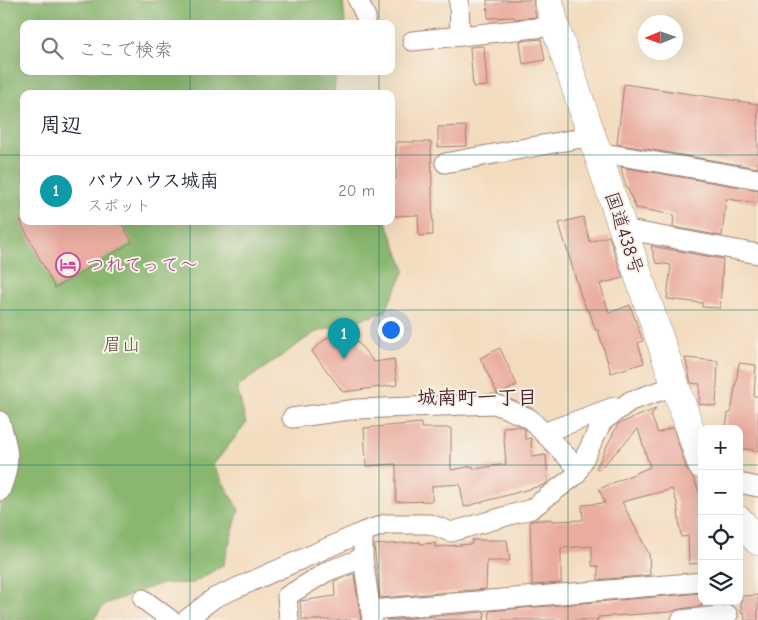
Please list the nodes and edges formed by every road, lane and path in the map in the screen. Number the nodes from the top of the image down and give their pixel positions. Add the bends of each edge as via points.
1 (459, 0) edge
2 (552, 13) edge
3 (460, 36) junction
4 (412, 41) dead end
5 (595, 144) junction
6 (445, 163) dead end
7 (758, 179) edge
8 (623, 229) junction
9 (758, 254) edge
10 (676, 386) junction
11 (630, 401) junction
12 (292, 418) dead end
13 (0, 421) edge
14 (543, 433) junction
15 (698, 452) edge
16 (579, 469) junction
17 (743, 484) edge
18 (758, 487) edge
19 (0, 491) edge
20 (743, 524) edge
21 (363, 532) junction
22 (758, 541) edge
23 (363, 558) junction
24 (698, 582) edge
25 (143, 599) dead end
26 (728, 612) edge
27 (372, 615) edge
28 (172, 620) edge
29 (186, 620) edge
30 (290, 620) edge
31 (681, 620) edge

1 - 3 street
2 - 3 street
2 - 5 highway, 国道438号
3 - 4 street
5 - 6 street
5 - 7 street
5 - 8 highway, 国道438号
8 - 9 street
8 - 10 highway, 国道438号
10 - 11 street
10 - 15 highway, 国道438号
11 - 14 street
11 - 16 street via 602,422
12 - 14 street via 357,408 495,404 529,418
13 - 19 street via 9,453 7,474
14 - 16 street
16 - 21 street via 576,475 531,509 451,532 430,524 386,524
17 - 18 street
20 - 22 highway
21 - 23 street
21 - 29 street via 214,598
23 - 27 street
23 - 30 street via 328,571 286,596
24 - 27 street
25 - 28 street
26 - 31 street

